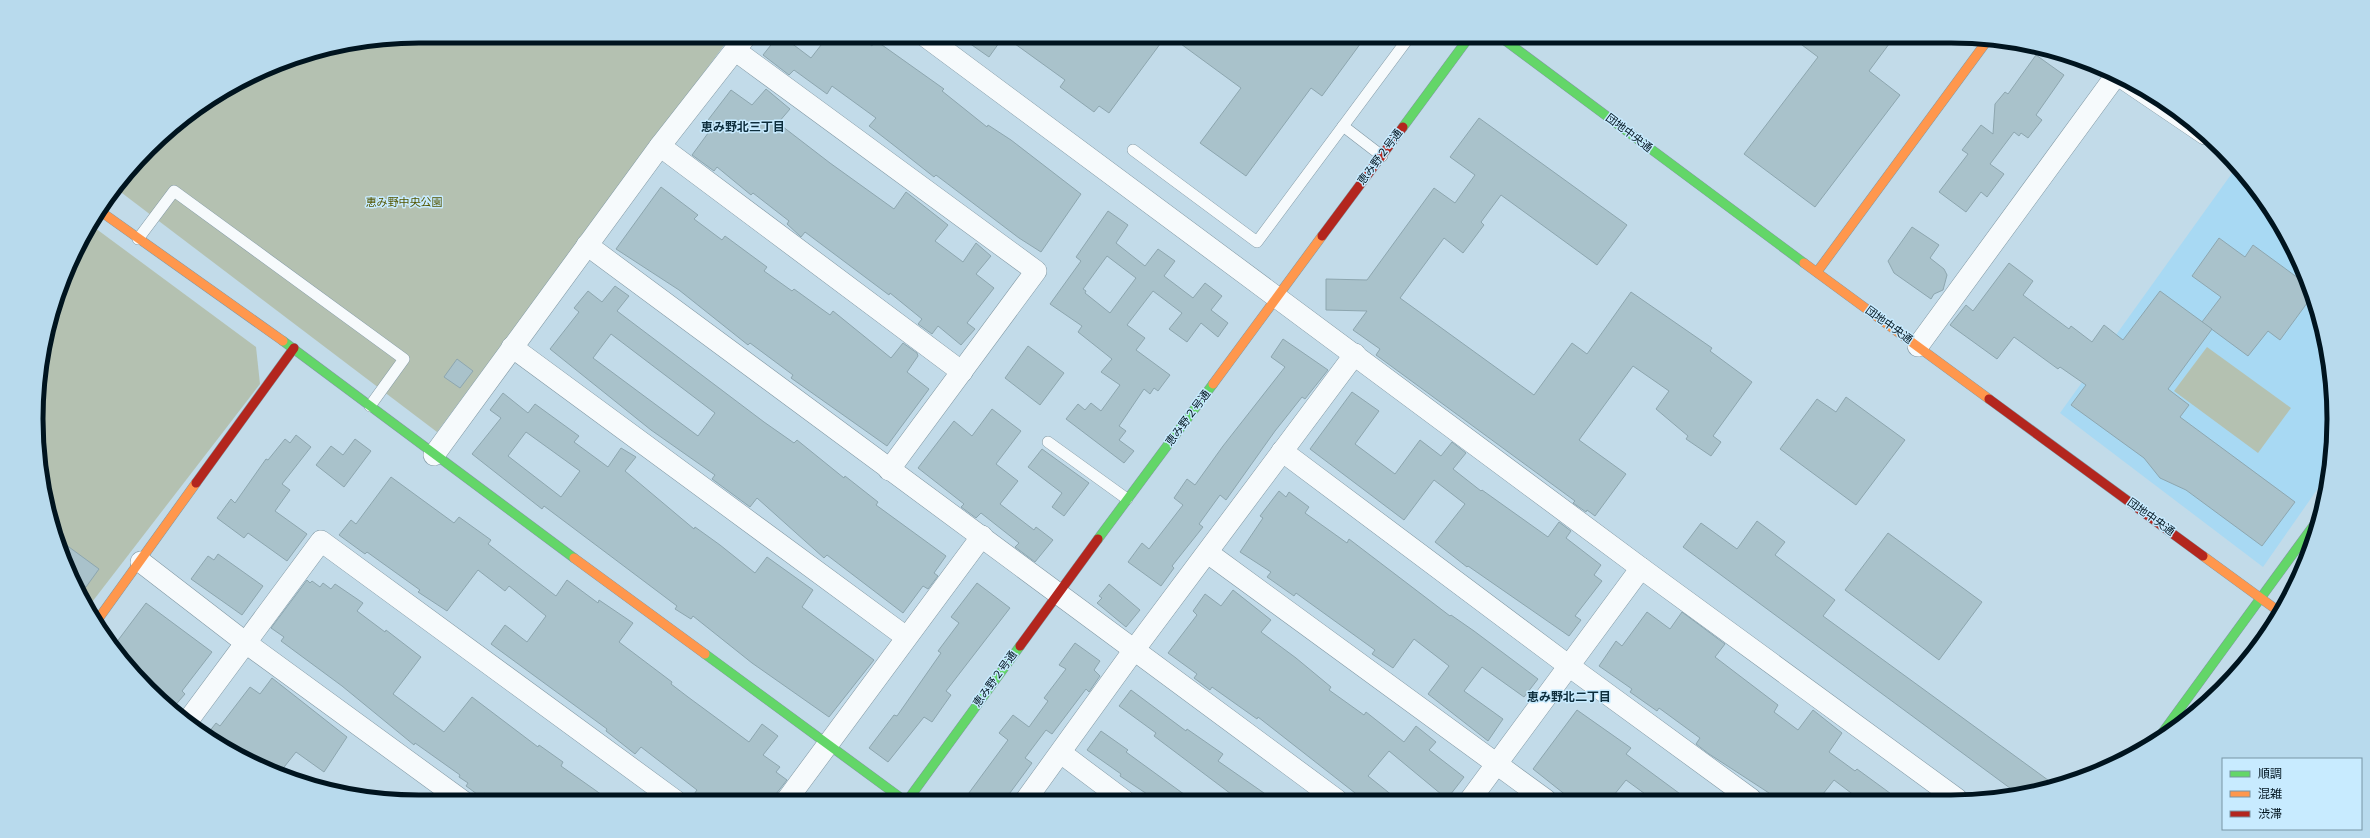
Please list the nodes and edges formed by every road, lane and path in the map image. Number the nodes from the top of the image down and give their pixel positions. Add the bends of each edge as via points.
1 (934, 43) edge
2 (1405, 43) edge
3 (1465, 43) edge
4 (1508, 43) edge
5 (741, 44) edge
6 (1984, 45) edge
7 (2112, 80) edge
8 (1344, 126) junction
9 (660, 146) junction
10 (1133, 150) dead end
11 (1382, 156) junction
12 (104, 214) edge
13 (138, 239) junction
14 (587, 245) junction
15 (1817, 272) junction
16 (1277, 297) junction
17 (1918, 346) junction
18 (512, 347) junction
19 (294, 348) junction
20 (1355, 354) junction
21 (962, 372) junction
22 (370, 406) junction
23 (1048, 442) dead end
24 (1282, 451) junction
25 (434, 455) junction
26 (889, 470) junction
27 (1127, 499) junction
28 (2310, 530) edge
29 (982, 536) junction
30 (1208, 552) junction
31 (141, 562) junction
32 (1641, 568) junction
33 (1057, 594) junction
34 (2260, 597) junction
35 (2276, 608) edge
36 (99, 617) edge
37 (906, 637) junction
38 (246, 643) junction
39 (1134, 650) junction
40 (1569, 666) junction
41 (190, 717) edge
42 (2166, 727) edge
43 (828, 745) junction
44 (1061, 753) junction
45 (1497, 764) junction
46 (454, 795) edge
47 (666, 795) edge
48 (790, 795) edge
49 (898, 795) edge
50 (910, 795) edge
51 (1030, 795) edge
52 (1118, 795) edge
53 (1330, 795) edge
54 (1474, 795) edge
55 (1539, 795) edge
56 (1746, 795) edge
57 (1952, 795) edge

1 - 16 street
2 - 8 lane
3 - 11 street, 恵み野２号通
4 - 15 street, 団地中央通
5 - 9 street
5 - 21 street via 1036,270
6 - 15 street
7 - 17 street
8 - 10 lane via 1257,242
8 - 11 lane
9 - 14 street
9 - 21 street
11 - 16 street, 恵み野２号通
12 - 13 street
13 - 19 street
13 - 22 lane via 174,191 404,360
14 - 18 street
14 - 26 street
15 - 17 street, 団地中央通
16 - 20 street
16 - 27 street, 恵み野２号通
17 - 34 street, 団地中央通
18 - 25 street
18 - 37 street
19 - 22 street
19 - 31 street
20 - 24 street
20 - 32 street
21 - 26 street
22 - 25 street
23 - 27 lane
24 - 30 street
24 - 40 street
25 - 43 street
26 - 29 street
27 - 33 street, 恵み野２号通
28 - 34 street
29 - 33 street
29 - 37 street
30 - 39 street
30 - 45 street
31 - 36 street
31 - 38 street
32 - 40 street
32 - 57 street
33 - 39 street
33 - 50 street, 恵み野２号通
34 - 35 street, 団地中央通
34 - 42 street
37 - 43 street
38 - 41 street
38 - 46 street
38 - 47 street via 321,541
39 - 44 street
39 - 53 street
40 - 45 street
40 - 56 street
43 - 48 street
43 - 49 street
44 - 51 street
44 - 52 street
45 - 54 street
45 - 55 street

